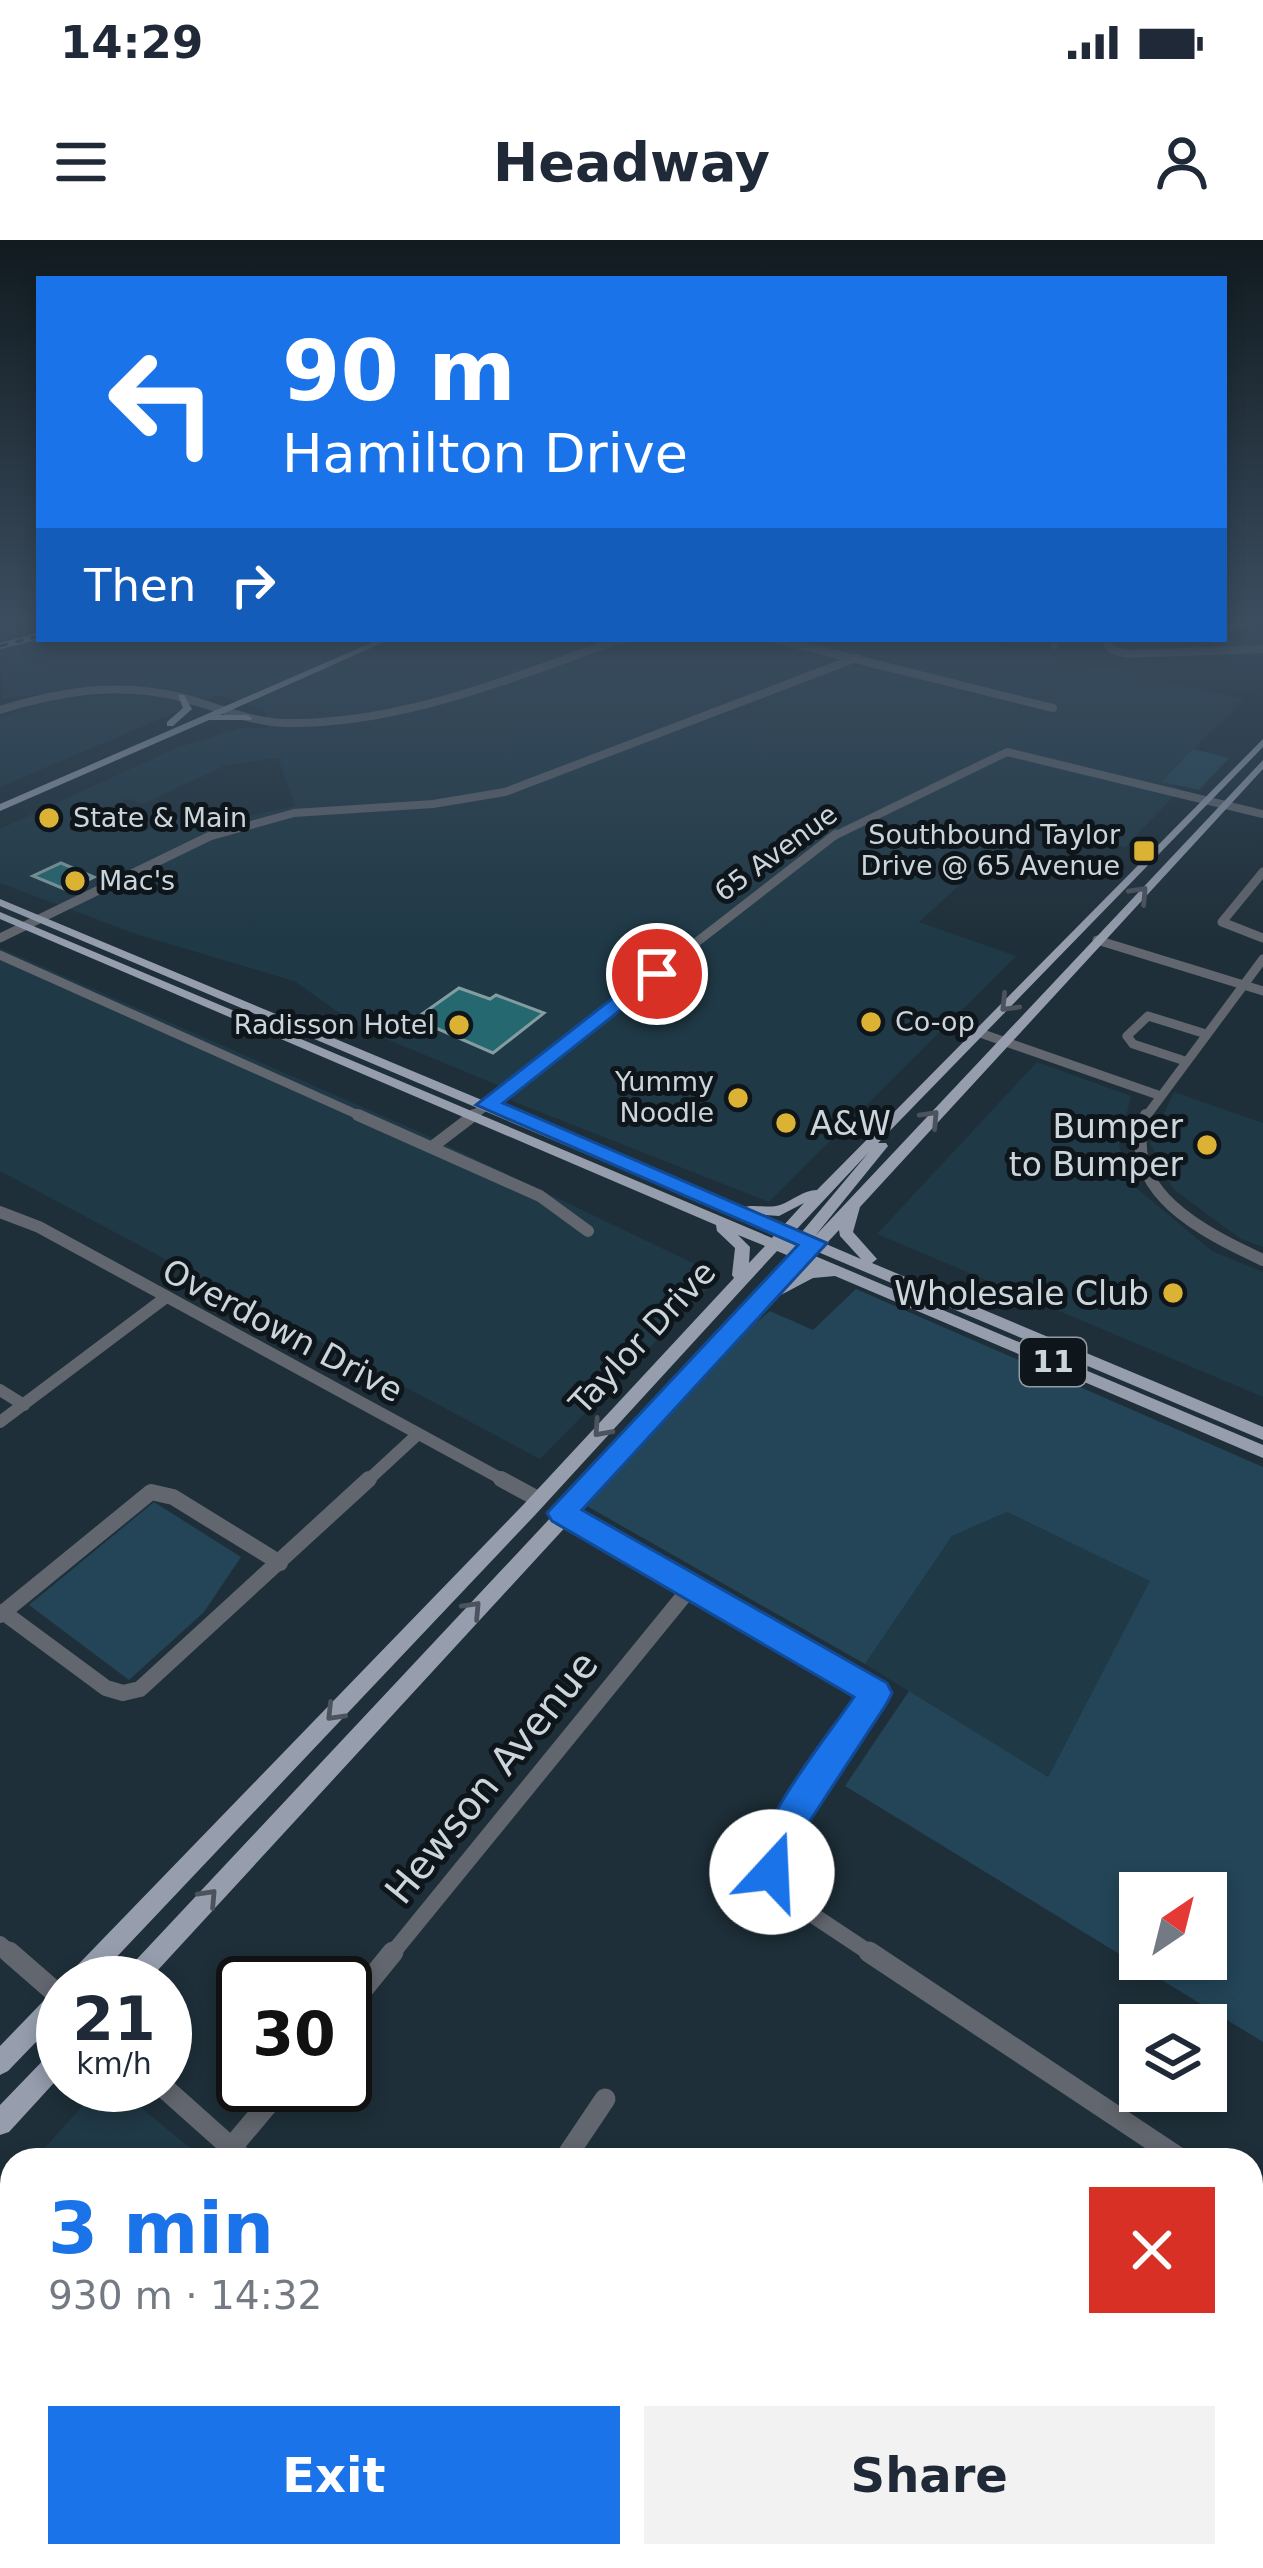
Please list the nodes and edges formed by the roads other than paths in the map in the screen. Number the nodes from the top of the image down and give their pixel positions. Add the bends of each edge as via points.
1 (162, 728) edge
2 (180, 728) edge
3 (674, 728) edge
4 (1263, 742) edge
5 (1263, 763) edge
6 (0, 799) edge
7 (1208, 800) junction
8 (1224, 804) junction
9 (0, 808) edge
10 (1263, 814) edge
11 (1263, 872) edge
12 (0, 902) edge
13 (0, 914) edge
14 (33, 922) junction
15 (0, 938) edge
16 (1263, 938) edge
17 (1096, 940) junction
18 (0, 956) edge
19 (1263, 959) edge
20 (1243, 985) junction
21 (1263, 992) edge
22 (980, 1033) junction
23 (1206, 1034) junction
24 (1003, 1041) junction
25 (1185, 1061) junction
26 (1158, 1095) junction
27 (487, 1105) junction
28 (902, 1111) junction
29 (473, 1115) junction
30 (432, 1147) junction
31 (847, 1166) junction
32 (860, 1194) junction
33 (716, 1202) junction
34 (679, 1203) junction
35 (0, 1212) edge
36 (588, 1231) dead end
37 (780, 1237) junction
38 (808, 1246) junction
39 (1263, 1260) edge
40 (843, 1272) junction
41 (906, 1281) junction
42 (737, 1282) junction
43 (165, 1298) junction
44 (755, 1305) junction
45 (0, 1390) edge
46 (24, 1405) junction
47 (0, 1422) edge
48 (418, 1434) junction
49 (1263, 1435) edge
50 (1263, 1452) edge
51 (538, 1499) junction
52 (562, 1513) junction
53 (280, 1563) junction
54 (691, 1587) junction
55 (2, 1614) edge
56 (0, 1944) edge
57 (102, 1956) edge
58 (155, 1956) edge
59 (36, 1975) edge
60 (372, 1978) edge
61 (36, 2025) edge
62 (0, 2063) edge
63 (36, 2085) edge
64 (605, 2099) dead end
65 (191, 2112) edge
66 (266, 2112) edge
67 (0, 2123) edge
68 (231, 2148) edge
69 (242, 2148) edge
70 (572, 2148) edge
71 (1164, 2148) edge

1 - 6 main road
2 - 9 main road
3 - 14 street via 506,792 229,827
4 - 7 main road, Taylor Drive
5 - 8 main road, Taylor Drive
7 - 8 street, 65 Avenue
7 -> 22 main road, Taylor Drive
7 - 27 street, 65 Avenue via 1007,752 839,832
8 - 10 street, 65 Avenue
17 -> 8 main road, Taylor Drive
11 - 16 street via 1222,922
12 - 14 main road, 11
13 - 14 main road, 11
14 - 15 street
14 - 27 main road, 11
14 - 29 main road, 11
17 - 20 street
17 - 24 main road, Taylor Drive
18 - 30 street
19 - 20 street
20 - 21 street
20 - 23 street
22 - 24 street
22 - 28 main road, Taylor Drive
23 - 25 street
23 - 25 street via 1145,1016 1127,1036
24 - 26 street
32 -> 24 main road, Taylor Drive
25 - 26 street
26 - 39 street via 1138,1128 1149,1178 1187,1219
27 - 29 street, 65 Avenue
27 - 33 main road, 11
28 - 31 main road, Taylor Drive
28 - 38 main road
29 - 30 street, 65 Avenue
29 - 34 main road, 11
30 - 36 street via 560,1206
31 - 33 main road via 778,1211
31 - 37 main road, Taylor Drive
32 - 38 main road, Taylor Drive
32 - 41 main road via 845,1233
33 - 37 main road, 11
34 - 37 main road, 11
34 - 42 main road via 743,1246
35 - 43 street, Overdown Drive
37 - 38 main road, 11
37 - 42 main road, Taylor Drive
38 - 40 main road, 11
38 - 41 main road, 11
38 - 44 main road, Taylor Drive
40 - 44 main road via 809,1273
40 - 50 main road, 11
41 - 49 main road, 11
42 -> 51 main road, Taylor Drive
43 - 46 street
43 - 48 street, Overdown Drive
44 - 52 main road, Taylor Drive
45 - 46 street
46 - 47 street
48 - 51 street, Overdown Drive
48 - 53 street
51 -> 57 main road, Taylor Drive
52 - 54 street
58 -> 52 main road, Taylor Drive
53 - 55 street via 173,1497 151,1492
53 - 55 street via 130,1692 106,1688
54 - 60 street, Hewson Avenue
54 - 71 street via 875,1693 776,1843 780,1890
56 - 59 street
61 - 62 main road
63 - 67 main road
64 - 70 street
65 - 68 street
66 - 69 street

